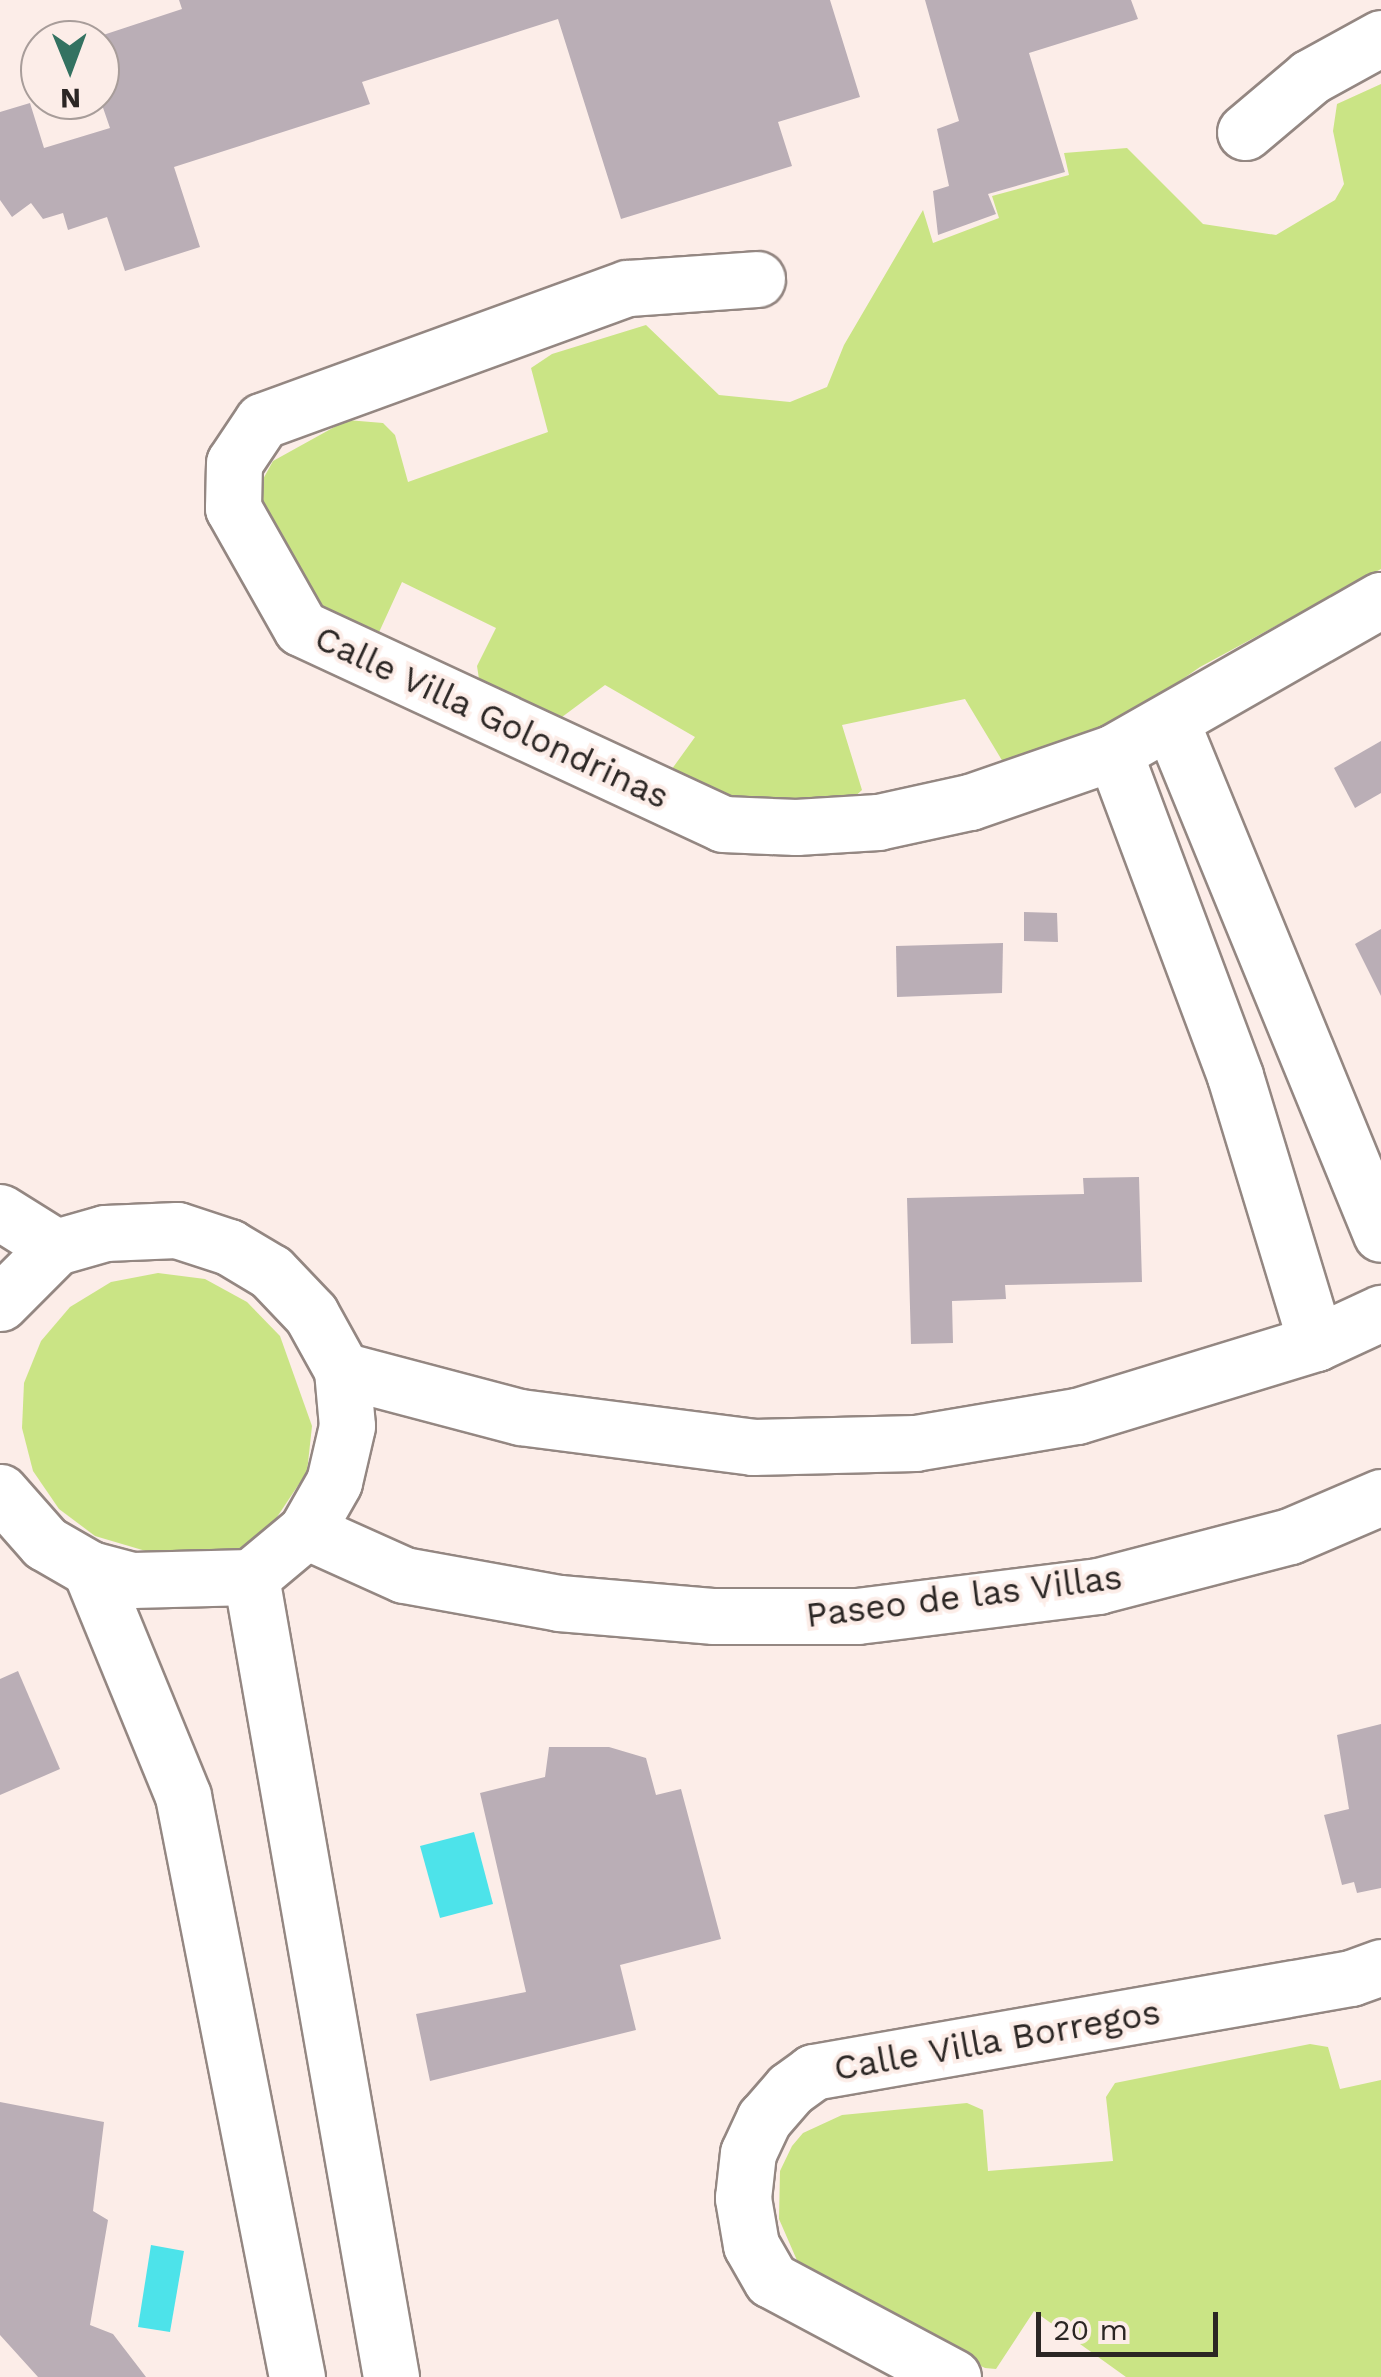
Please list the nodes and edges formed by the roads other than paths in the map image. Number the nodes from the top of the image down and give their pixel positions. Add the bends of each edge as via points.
1 (1381, 38) edge
2 (1245, 132) dead end
3 (758, 278) dead end
4 (1381, 600) edge
5 (1172, 724) junction
6 (1114, 752) junction
7 (1273, 971) junction
8 (1208, 1008) junction
9 (1325, 1098) junction
10 (1251, 1128) junction
11 (0, 1212) edge
12 (1381, 1234) edge
13 (56, 1246) junction
14 (0, 1303) edge
15 (1381, 1313) edge
16 (1316, 1342) junction
17 (342, 1370) junction
18 (0, 1492) edge
19 (1381, 1497) edge
20 (306, 1530) junction
21 (45, 1553) edge
22 (251, 1577) junction
23 (1381, 1968) edge
24 (296, 2377) edge
25 (391, 2377) edge
26 (953, 2377) edge

1 - 2 street via 1310,78
3 - 6 street, Calle Villa Golondrinas via 627,288 262,421 234,463 233,508 301,628 723,824 878,822 970,802
4 - 5 street, Calle Villa Golondrinas
5 - 6 street, Calle Villa Golondrinas
5 - 7 street
6 - 8 street
7 - 8 street
7 - 9 street
8 - 10 street
9 - 10 street
9 - 12 street
10 - 16 street
11 - 13 street
13 - 14 street
13 - 17 street via 105,1233 177,1230 229,1246 271,1272 311,1314
15 - 16 street
16 - 17 street via 1077,1416 915,1443 734,1445 520,1417
17 - 20 street via 347,1426 334,1482
18 - 21 street
19 - 20 street, Paseo de las Villas via 1290,1536 1098,1586 857,1616 714,1616 560,1603 404,1575
20 - 22 street
21 - 22 street via 132,1580
21 - 24 street via 182,1796
22 - 25 street
23 - 26 street, Calle Villa Borregos via 814,2072 790,2089 748,2153 742,2198 751,2245 771,2280

